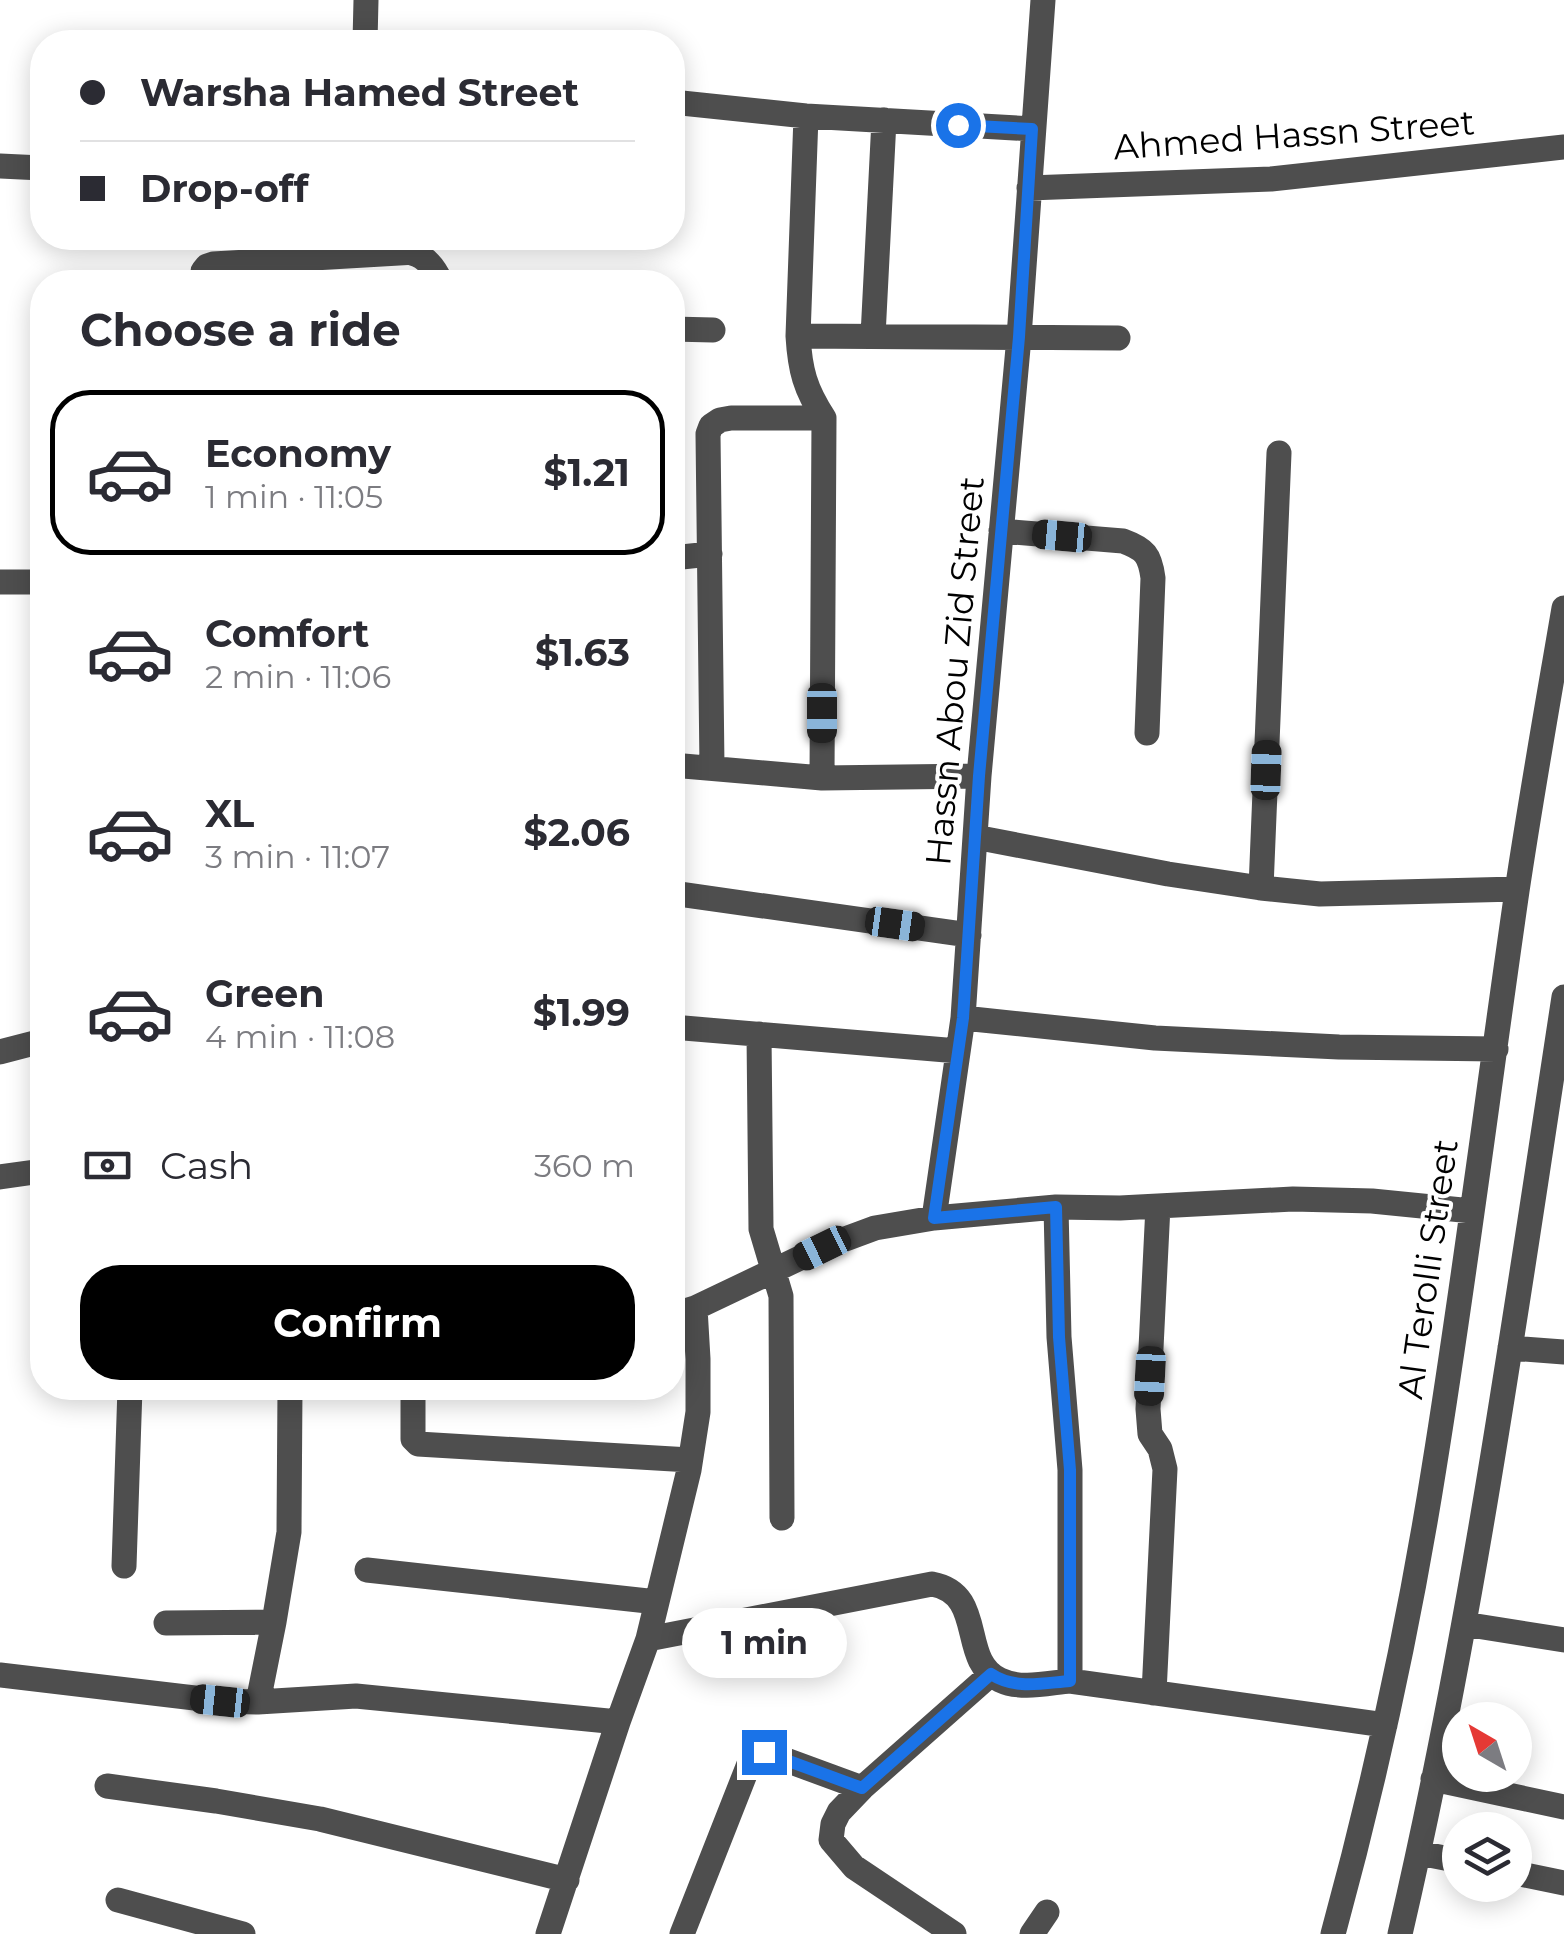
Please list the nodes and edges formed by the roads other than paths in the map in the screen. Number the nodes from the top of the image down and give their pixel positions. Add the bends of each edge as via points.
1 (366, 0) edge
2 (1043, 0) edge
3 (365, 30) edge
4 (685, 103) edge
5 (806, 116) junction
6 (884, 120) junction
7 (1032, 129) junction
8 (1564, 147) edge
9 (0, 166) edge
10 (30, 167) edge
11 (1029, 188) junction
12 (403, 250) edge
13 (416, 252) junction
14 (204, 270) edge
15 (277, 270) edge
16 (295, 270) edge
17 (434, 270) edge
18 (685, 329) edge
19 (713, 330) dead end
20 (798, 336) junction
21 (873, 336) junction
22 (1019, 337) junction
23 (1118, 338) dead end
24 (824, 418) junction
25 (1279, 453) dead end
26 (1002, 531) junction
27 (710, 554) junction
28 (685, 557) edge
29 (0, 582) edge
30 (30, 582) edge
31 (1564, 608) edge
32 (1147, 733) dead end
33 (685, 766) edge
34 (712, 767) junction
35 (979, 776) junction
36 (822, 778) junction
37 (975, 837) junction
38 (1261, 888) junction
39 (1518, 889) junction
40 (685, 896) edge
41 (969, 934) junction
42 (1564, 997) edge
43 (963, 1018) junction
44 (685, 1028) edge
45 (759, 1034) junction
46 (30, 1044) edge
47 (1496, 1048) junction
48 (958, 1051) junction
49 (0, 1052) edge
50 (30, 1173) edge
51 (0, 1177) edge
52 (1158, 1206) junction
53 (1056, 1207) junction
54 (1472, 1211) junction
55 (934, 1218) junction
56 (775, 1271) junction
57 (685, 1312) edge
58 (685, 1315) edge
59 (1510, 1348) junction
60 (1564, 1352) edge
61 (130, 1400) edge
62 (290, 1400) edge
63 (413, 1400) edge
64 (690, 1460) junction
65 (782, 1518) dead end
66 (124, 1566) dead end
67 (367, 1570) dead end
68 (657, 1602) junction
69 (166, 1622) dead end
70 (274, 1622) junction
71 (1464, 1624) junction
72 (648, 1639) junction
73 (1564, 1640) edge
74 (991, 1674) junction
75 (0, 1675) edge
76 (1070, 1681) junction
77 (1154, 1693) junction
78 (258, 1702) junction
79 (618, 1722) junction
80 (1385, 1725) junction
81 (1433, 1779) junction
82 (107, 1786) dead end
83 (862, 1788) junction
84 (1564, 1807) edge
85 (1419, 1853) junction
86 (1442, 1857) edge
87 (1532, 1876) edge
88 (567, 1880) junction
89 (1564, 1883) edge
90 (118, 1900) dead end
91 (1047, 1912) dead end
92 (243, 1934) edge
93 (548, 1934) edge
94 (682, 1934) edge
95 (954, 1934) edge
96 (1032, 1934) edge
97 (1332, 1934) edge
98 (1400, 1934) edge

1 - 3 street
2 - 7 street, Hassn Abou Zid Street
4 - 5 street
5 - 6 street
5 - 20 street
6 - 7 street
6 - 21 street
7 - 11 street, Hassn Abou Zid Street
8 - 11 street, Ahmed Hassn Street via 1271,179
9 - 10 street
11 - 22 street, Hassn Abou Zid Street
12 - 13 street
13 - 16 street
13 - 17 street
14 - 15 street via 213,264
18 - 19 street
20 - 21 street
20 - 24 street via 808,394
21 - 22 street
22 - 23 street
22 - 26 street, Hassn Abou Zid Street
24 - 27 street via 731,418 711,426
24 - 36 street
25 - 38 street
26 - 32 street via 1123,542 1151,560
26 - 35 street, Hassn Abou Zid Street
27 - 28 street
27 - 34 street
29 - 30 street
31 - 39 street, Al Terolli Street
33 - 34 street
34 - 36 street
35 - 36 street
35 - 37 street, Hassn Abou Zid Street
37 - 38 street
37 - 41 street, Hassn Abou Zid Street
38 - 39 street via 1320,894
39 - 47 street, Al Terolli Street
40 - 41 street
41 - 43 street, Hassn Abou Zid Street
42 - 59 street
43 - 47 street via 1156,1038
43 - 48 street, Hassn Abou Zid Street
44 - 45 street
45 - 48 street
45 - 56 street via 761,1229
46 - 49 street
47 - 54 street, Al Terolli Street
48 - 55 street, Hassn Abou Zid Street
50 - 51 street
52 - 53 street
52 - 54 street via 1293,1199
52 - 77 street via 1148,1410 1165,1468
53 - 55 street
53 - 76 street via 1070,1470
54 - 80 street, Al Terolli Street via 1434,1469
55 - 56 street via 875,1228
56 - 57 street
56 - 65 street via 782,1296
58 - 64 street via 698,1359
59 - 60 street
59 - 71 street
61 - 66 street
62 - 70 street via 289,1532
63 - 64 street via 418,1444
64 - 68 street
67 - 68 street
68 - 72 street
69 - 70 street
70 - 78 street
71 - 73 street
71 - 81 street
72 - 74 street via 932,1584 957,1595
72 - 79 street
74 - 76 street via 1019,1685
74 - 83 street
75 - 78 street
76 - 77 street
77 - 80 street
78 - 79 street via 356,1696
79 - 88 street
80 - 97 street, Al Terolli Street
81 - 84 street
81 - 85 street
82 - 88 street via 320,1818
83 - 94 street via 757,1753
83 - 95 street via 839,1812 831,1840 854,1866
85 - 86 street
85 - 98 street
87 - 89 street
88 - 93 street
90 - 92 street
91 - 96 street

